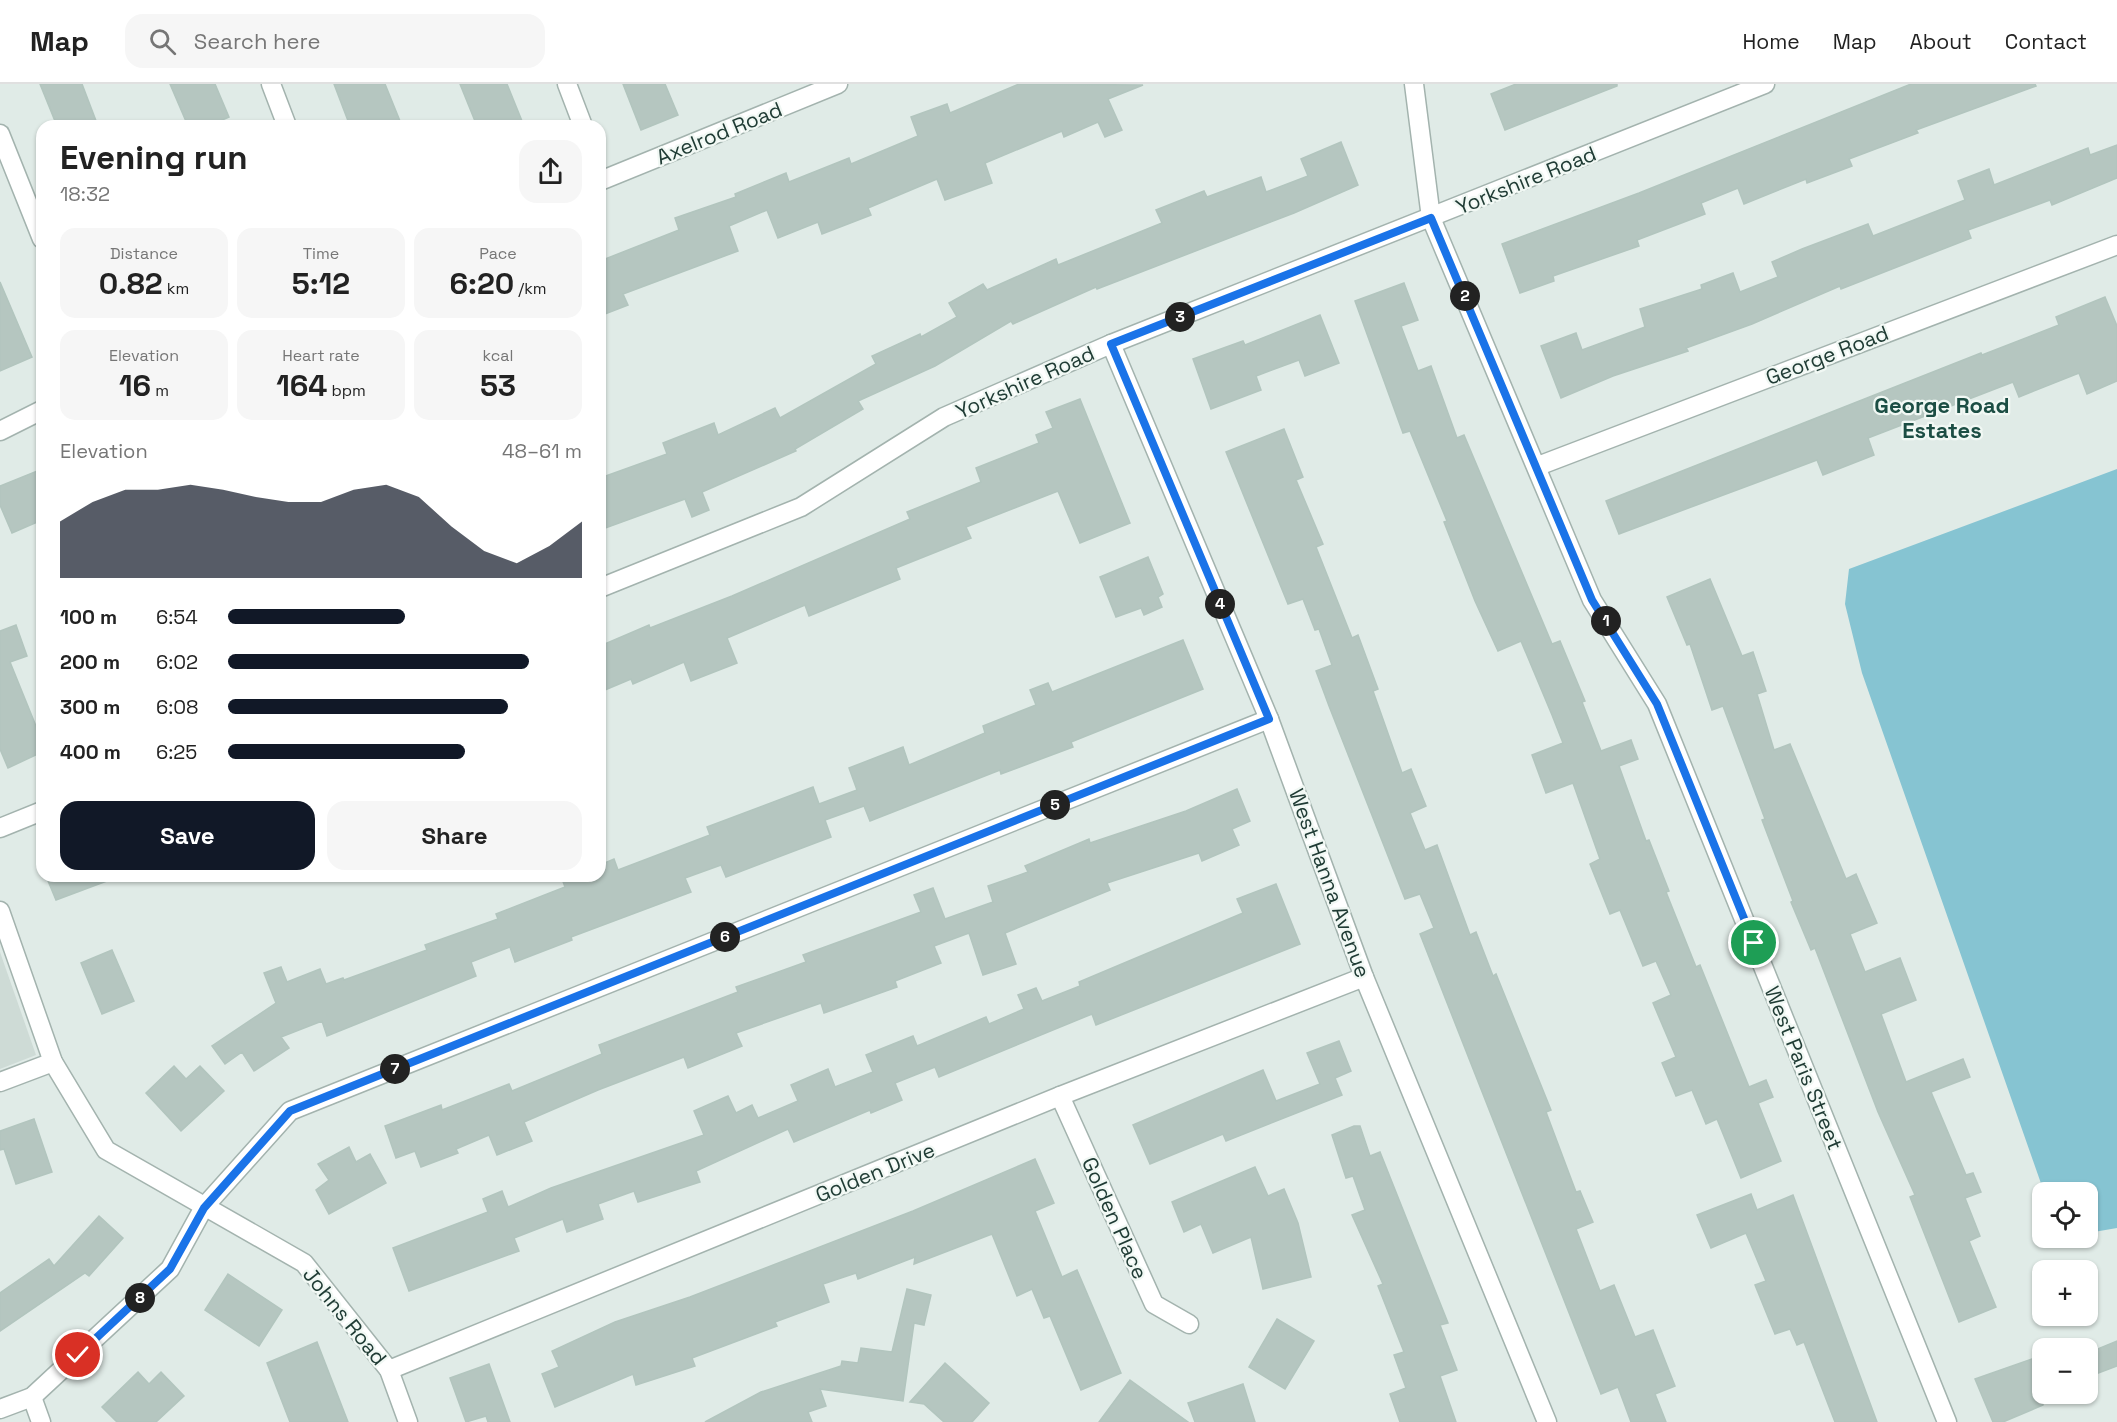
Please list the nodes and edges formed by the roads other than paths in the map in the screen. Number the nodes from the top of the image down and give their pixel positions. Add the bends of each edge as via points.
1 (271, 84) edge
2 (567, 84) edge
3 (838, 84) edge
4 (1414, 84) edge
5 (1765, 84) edge
6 (284, 120) edge
7 (581, 120) edge
8 (0, 134) edge
9 (606, 175) edge
10 (1431, 218) junction
11 (36, 224) edge
12 (2117, 245) edge
13 (1111, 344) junction
14 (36, 413) edge
15 (0, 431) edge
16 (1538, 466) junction
17 (606, 586) edge
18 (1269, 719) junction
19 (36, 813) edge
20 (0, 828) edge
21 (0, 910) edge
22 (1364, 977) junction
23 (53, 1062) junction
24 (0, 1082) edge
25 (1060, 1096) junction
26 (204, 1208) junction
27 (1189, 1324) dead end
28 (389, 1370) junction
29 (32, 1397) junction
30 (0, 1409) edge
31 (41, 1422) edge
32 (408, 1422) edge
33 (1547, 1422) edge
34 (1947, 1422) edge

1 - 6 street
2 - 7 street
3 - 9 street, Axelrod Road
4 - 10 street, West Paris Street
5 - 10 street, Yorkshire Road
8 - 11 street
10 - 13 street, Yorkshire Road
10 - 16 street, West Paris Street
12 - 16 street, George Road
13 - 17 street, Yorkshire Road via 944,417 801,507
13 - 18 street, West Hanna Avenue
14 - 15 street
16 - 34 street, West Paris Street via 1592,600 1657,704
18 - 22 street, West Hanna Avenue
18 - 26 street via 290,1111
19 - 20 street
21 - 23 street, Johns Road
22 - 25 street, Golden Drive
22 - 33 street, West Hanna Avenue
23 - 24 street
23 - 26 street, Johns Road via 106,1150
25 - 27 street, Golden Place via 1154,1304
25 - 28 street, Golden Drive
26 - 28 street, Johns Road via 304,1263
26 - 29 street via 170,1269
28 - 32 street, Johns Road
29 - 30 street
29 - 31 street

